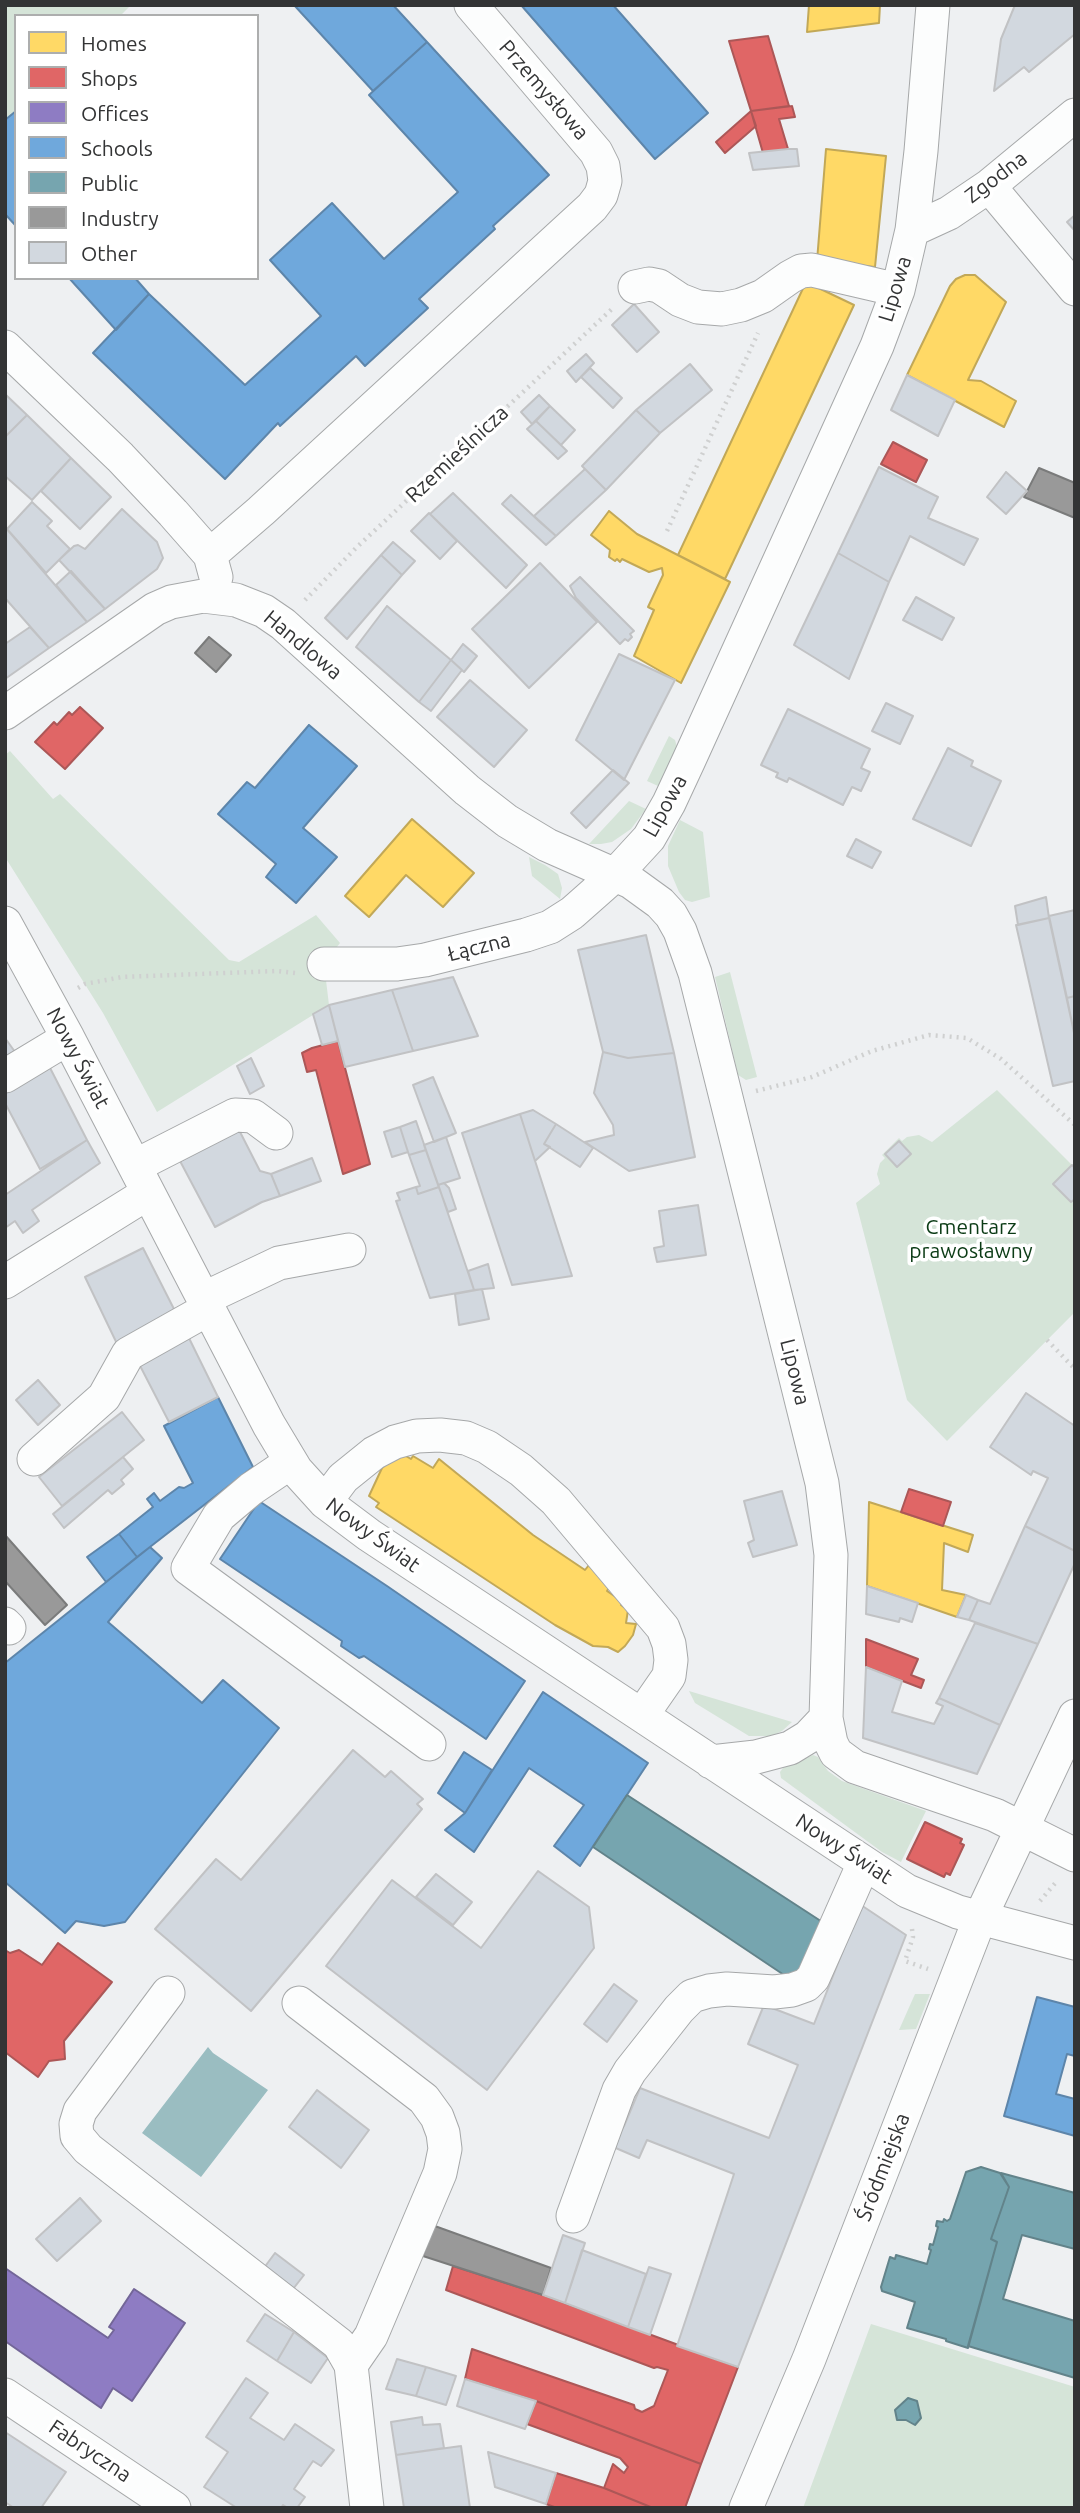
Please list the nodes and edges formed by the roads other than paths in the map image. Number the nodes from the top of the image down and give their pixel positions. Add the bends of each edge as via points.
1 (471, 5) edge
2 (933, 5) edge
3 (1075, 115) edge
4 (989, 186) junction
5 (912, 230) junction
6 (635, 288) road end
7 (1075, 289) edge
8 (898, 290) junction
9 (5, 347) edge
10 (210, 555) junction
11 (221, 597) junction
12 (6, 710) edge
13 (615, 875) junction
14 (5, 923) edge
15 (15, 964) edge
16 (312, 969) road end
17 (68, 1038) junction
18 (5, 1076) edge
19 (276, 1133) dead end
20 (142, 1180) junction
21 (349, 1250) dead end
22 (5, 1282) edge
23 (206, 1304) junction
24 (34, 1460) dead end
25 (291, 1462) junction
26 (325, 1502) junction
27 (642, 1715) junction
28 (1075, 1716) edge
29 (827, 1718) junction
30 (429, 1744) dead end
31 (711, 1762) junction
32 (1022, 1828) junction
33 (864, 1863) junction
34 (1066, 1868) edge
35 (980, 1918) junction
36 (1075, 1943) edge
37 (168, 1993) dead end
38 (299, 2003) dead end
39 (573, 2216) dead end
40 (351, 2365) junction
41 (5, 2395) edge
42 (174, 2508) edge
43 (367, 2508) edge
44 (746, 2508) edge

1 - 10 street, Przemysłowa via 596,152 605,181 601,195
2 - 5 street, Lipowa
3 - 4 street, Zgodna
4 - 5 street, Zgodna via 949,213
4 - 7 street
5 - 8 street, Lipowa
6 - 8 street via 659,286 698,307 722,309 763,296 801,271
8 - 13 street, Lipowa via 866,371 669,803 649,838
9 - 10 street via 120,457
10 - 11 street
11 - 12 street via 186,598 155,609
11 - 13 street, Handlowa via 251,605 283,624 507,821 547,845
13 - 16 street, Łączna via 572,913 526,935 425,960
13 - 29 street, Lipowa via 639,887 671,915 695,973 828,1519 832,1583
14 - 15 street, Nowy Świat
15 - 17 street, Nowy Świat
17 - 18 street
17 - 20 street, Nowy Świat
19 - 20 street via 253,1116 235,1115
20 - 22 street
20 - 23 street, Nowy Świat
21 - 23 street via 279,1263
23 - 24 street via 128,1354 104,1397
23 - 25 street, Nowy Świat
25 - 26 street, Nowy Świat
25 - 30 street via 219,1516 188,1568
26 - 27 street, Nowy Świat
26 - 27 street via 343,1478 395,1442 440,1435 466,1438 487,1447 556,1501 663,1628 671,1660 669,1676
27 - 31 street, Nowy Świat
28 - 32 street, Śródmiejska
29 - 31 street via 790,1748
29 - 32 street via 836,1753 855,1767
31 - 33 street, Nowy Świat
32 - 34 street
32 - 35 street, Śródmiejska
33 - 35 street, Nowy Świat via 926,1901
33 - 39 street via 806,1985 774,1992 709,1991 692,1996 679,2009 619,2090
35 - 36 street, Nowy Świat
35 - 44 street, Śródmiejska via 809,2359
37 - 40 street via 80,2111 78,2136 88,2149 339,2344
38 - 40 street via 424,2099 443,2133 440,2173 371,2336
40 - 43 street
41 - 42 street, Fabryczna

